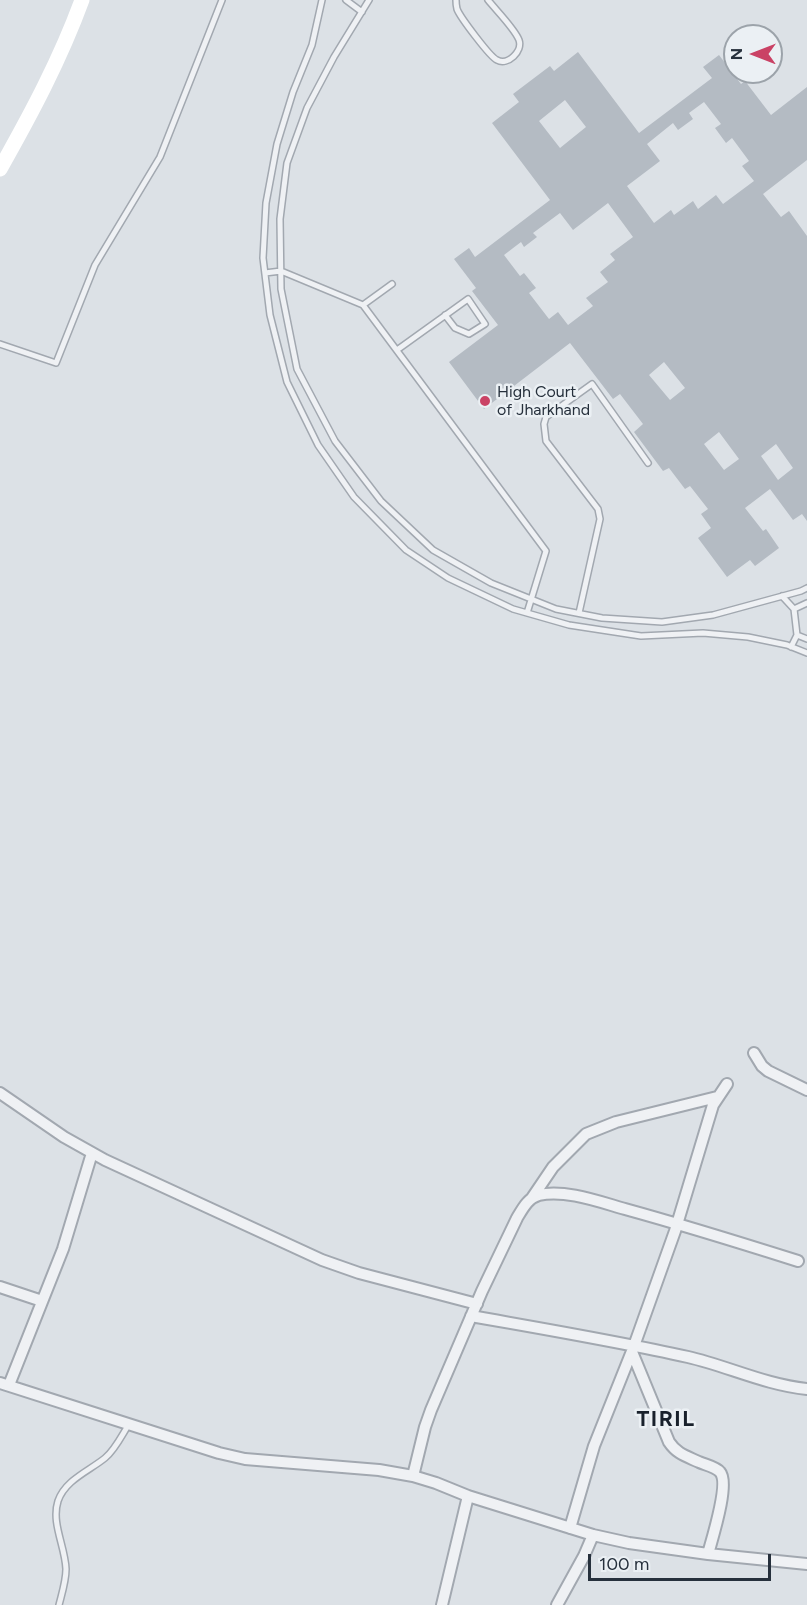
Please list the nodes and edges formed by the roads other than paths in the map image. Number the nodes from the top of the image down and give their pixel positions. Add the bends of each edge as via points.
1 (82, 0) edge
2 (222, 0) edge
3 (322, 0) edge
4 (369, 0) edge
5 (456, 0) edge
6 (488, 0) edge
7 (349, 1) edge
8 (362, 12) junction
9 (0, 169) edge
10 (281, 271) junction
11 (265, 273) junction
12 (392, 284) dead end
13 (363, 305) junction
14 (446, 315) junction
15 (0, 345) edge
16 (397, 350) junction
17 (648, 463) dead end
18 (807, 588) edge
19 (782, 596) junction
20 (531, 599) junction
21 (807, 603) edge
22 (794, 609) junction
23 (527, 613) junction
24 (579, 613) junction
25 (797, 635) junction
26 (807, 639) edge
27 (791, 647) junction
28 (807, 653) edge
29 (754, 1053) dead end
30 (727, 1084) dead end
31 (807, 1090) edge
32 (0, 1093) edge
33 (717, 1097) junction
34 (92, 1153) junction
35 (531, 1198) junction
36 (677, 1223) junction
37 (798, 1261) dead end
38 (0, 1287) edge
39 (42, 1301) junction
40 (477, 1304) junction
41 (471, 1316) junction
42 (633, 1349) junction
43 (4, 1384) edge
44 (807, 1389) edge
45 (129, 1424) junction
46 (412, 1476) junction
47 (468, 1496) junction
48 (570, 1528) junction
49 (593, 1535) junction
50 (708, 1554) junction
51 (807, 1564) edge
52 (59, 1605) edge
53 (442, 1605) edge
54 (557, 1605) edge

1 - 9 main road via 37,104
2 - 15 lane via 160,157 95,265 56,363
3 - 11 lane via 312,45 277,144 266,203
4 - 8 lane
5 - 6 lane via 458,11 489,53 502,62 516,54 519,40
7 - 8 lane
8 - 10 lane via 307,108 287,163 280,219
10 - 11 lane
10 - 13 lane
10 - 20 lane via 297,369 335,441 381,501 434,550 491,583
11 - 23 lane via 270,315 287,382 318,445 354,497 406,550 448,578
12 - 13 lane
13 - 16 lane
14 - 14 lane via 468,299 485,324 469,334 454,328
14 - 16 lane
16 - 20 lane via 546,551
17 - 24 lane via 592,384 546,417 546,441 598,509 600,519
18 - 19 lane
19 - 22 lane
19 - 24 lane via 713,615 662,622
20 - 23 lane
20 - 24 lane
21 - 22 lane
22 - 25 lane
23 - 27 lane via 569,625 641,636 704,633 748,637
25 - 26 lane
25 - 27 lane
27 - 28 lane
29 - 31 street via 768,1071
30 - 33 street
32 - 34 street
33 - 35 street via 616,1122 586,1134 553,1167
33 - 36 street
34 - 39 street via 63,1249
34 - 40 street via 322,1260
35 - 36 street via 565,1194
35 - 40 street via 517,1218
36 - 37 street
36 - 42 street
38 - 39 street
39 - 43 street
40 - 41 street
41 - 42 street
41 - 46 street via 431,1410
42 - 44 street via 691,1358
42 - 48 street via 594,1446
42 - 50 street via 674,1450 723,1476
43 - 45 street
45 - 46 street via 245,1459
45 - 52 lane via 106,1457 72,1482 58,1501 56,1518 66,1570
46 - 47 street
47 - 48 street
47 - 53 street
48 - 49 street
49 - 50 street
49 - 54 street
50 - 51 street

